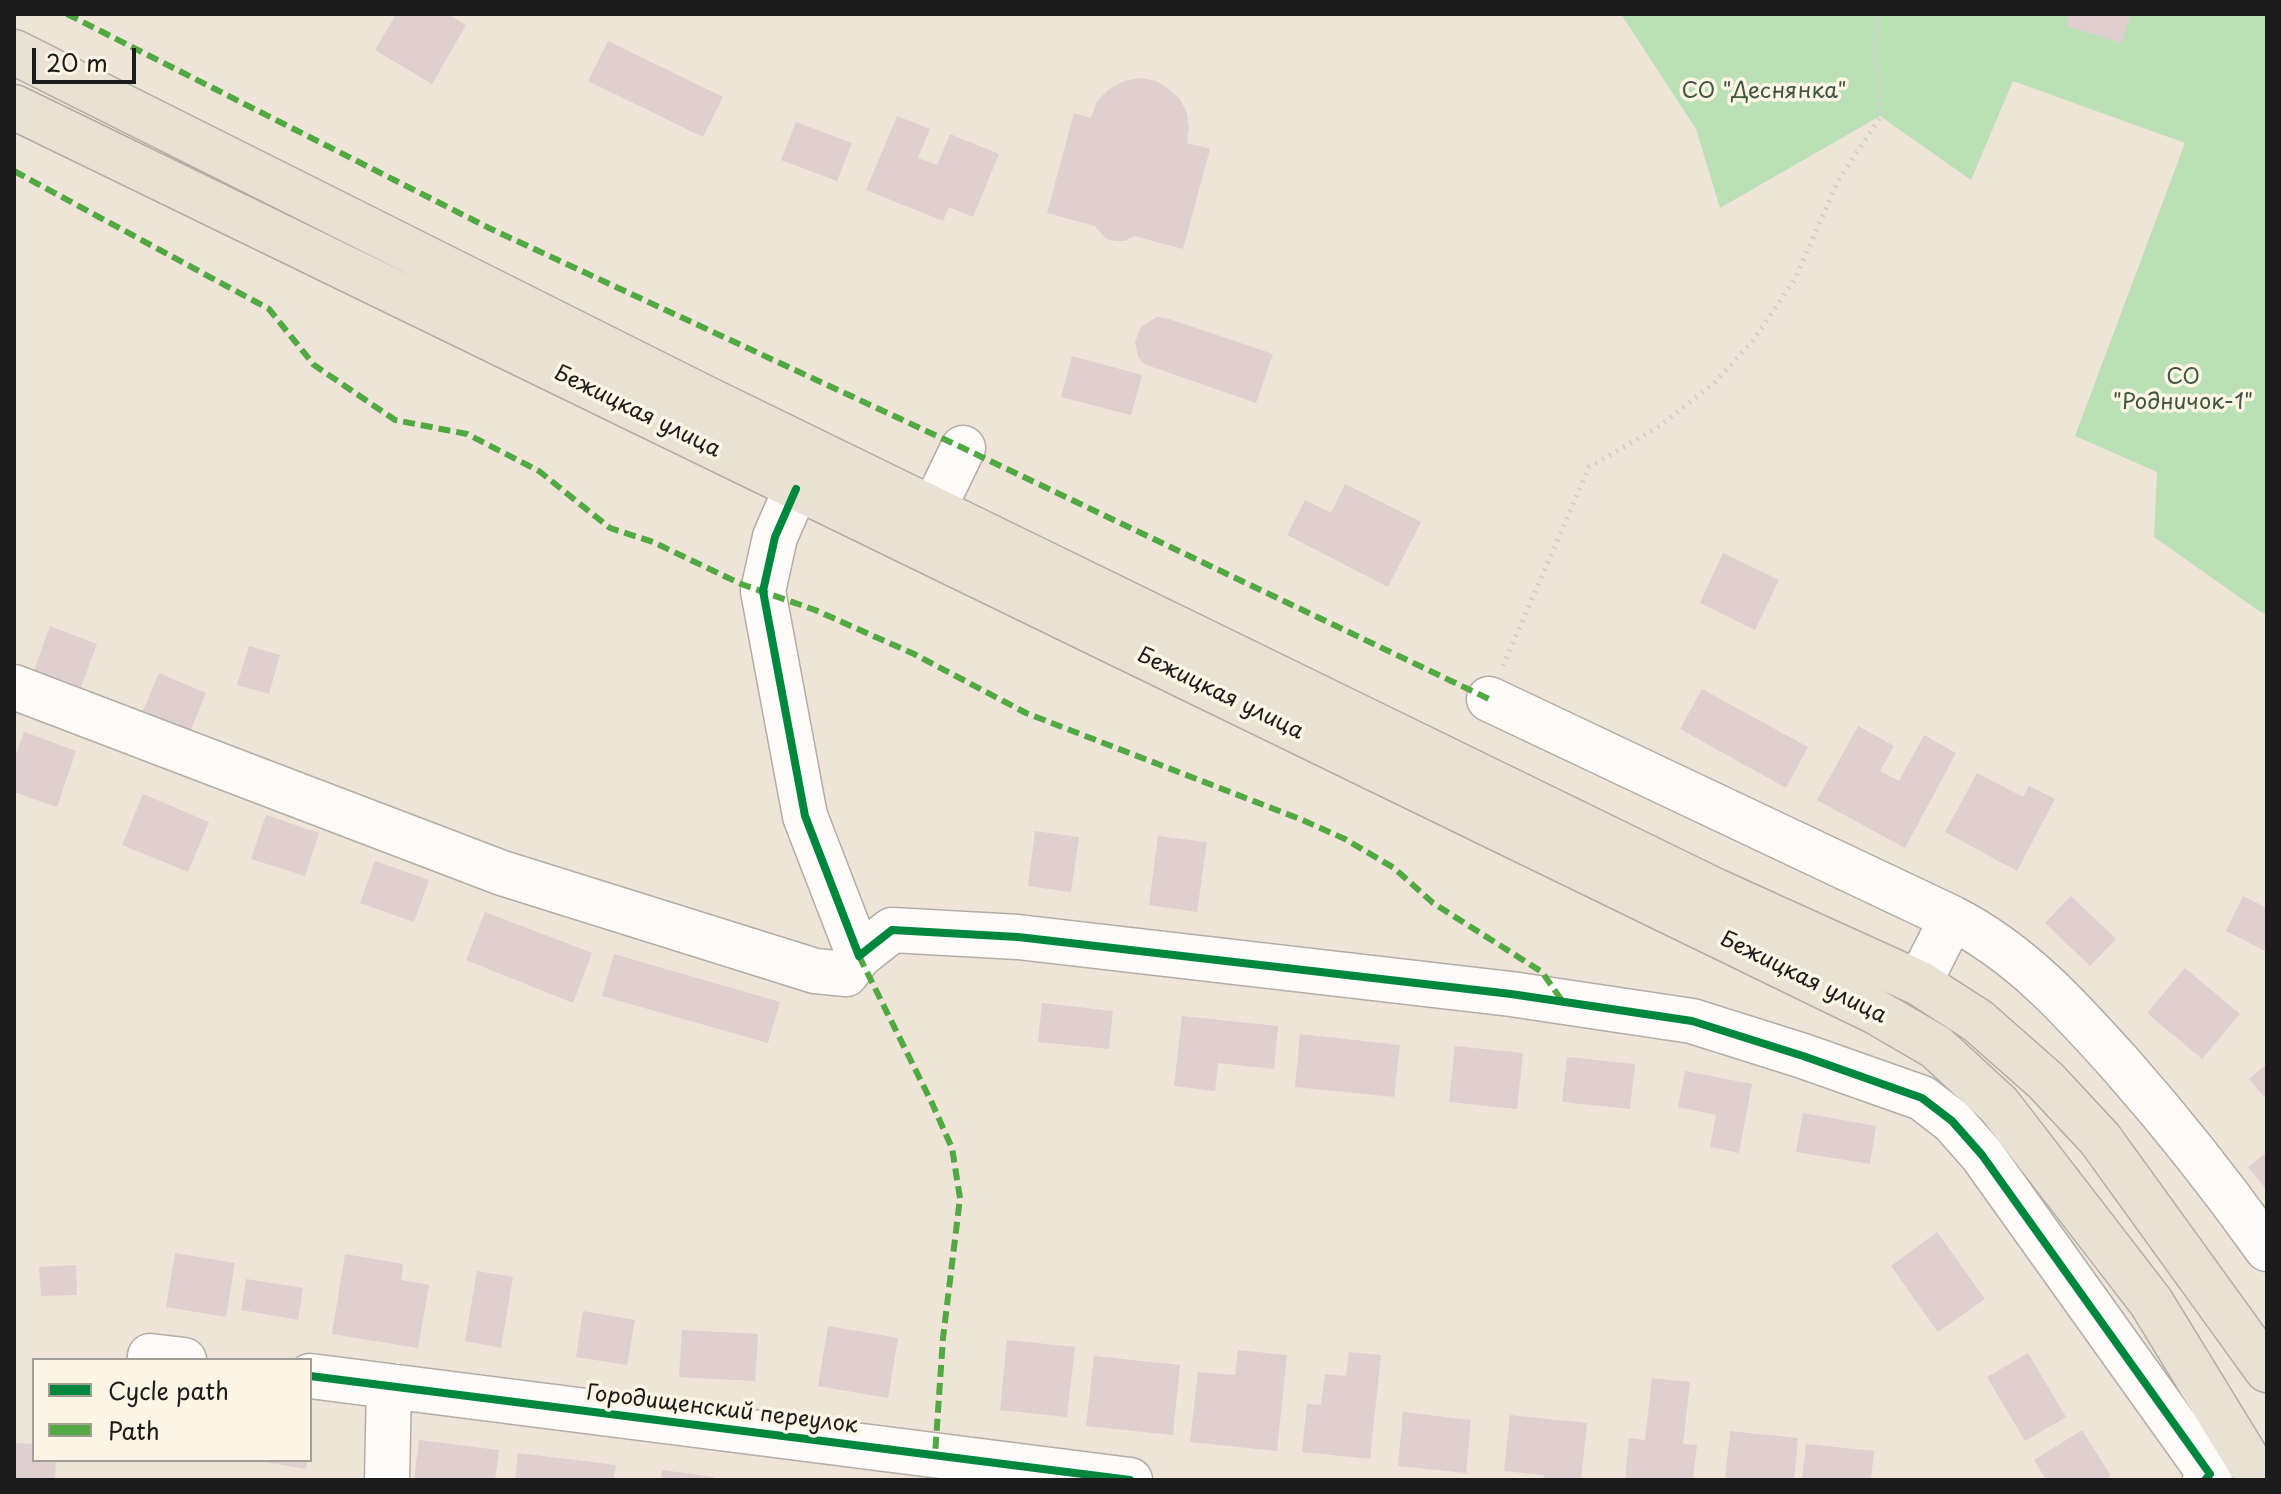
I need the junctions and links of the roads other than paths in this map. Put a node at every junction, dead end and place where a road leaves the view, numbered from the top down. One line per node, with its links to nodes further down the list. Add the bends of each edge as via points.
1 (14, 52): 5 (main road, Бежицкая улица)
2 (14, 107): 4 (main road, Бежицкая улица)
3 (963, 448): 5 (street)
4 (796, 489): 9 (street, via 775,537 763,591 805,816); 19 (main road, Бежицкая улица, via 1876,1012 1936,1047 1999,1105 2151,1302)
5 (934, 508): 10 (main road, Бежицкая улица, via 1716,891)
6 (14, 687): 9 (street, via 502,873 815,971 846,974)
7 (1489, 699): 8 (street)
8 (1952, 918): 10 (street); 11 (street, via 2003,948 2066,1003 2165,1115)
9 (859, 956): 16 (street, via 892,930 1018,937 1511,994 1692,1021 1922,1098 1982,1155)
10 (1919, 983): 12 (main road, Бежицкая улица, via 1978,1021 2046,1081 2100,1139)
11 (2267, 1249)
12 (2267, 1370)
13 (312, 1376): 14 (street, Городищенский переулок)
14 (389, 1386): 15 (street, Городищенский переулок); 17 (street)
15 (934, 1468): 18 (street, Городищенский переулок)
16 (2207, 1477)
17 (387, 1480)
18 (1130, 1480)
19 (2260, 1480)

